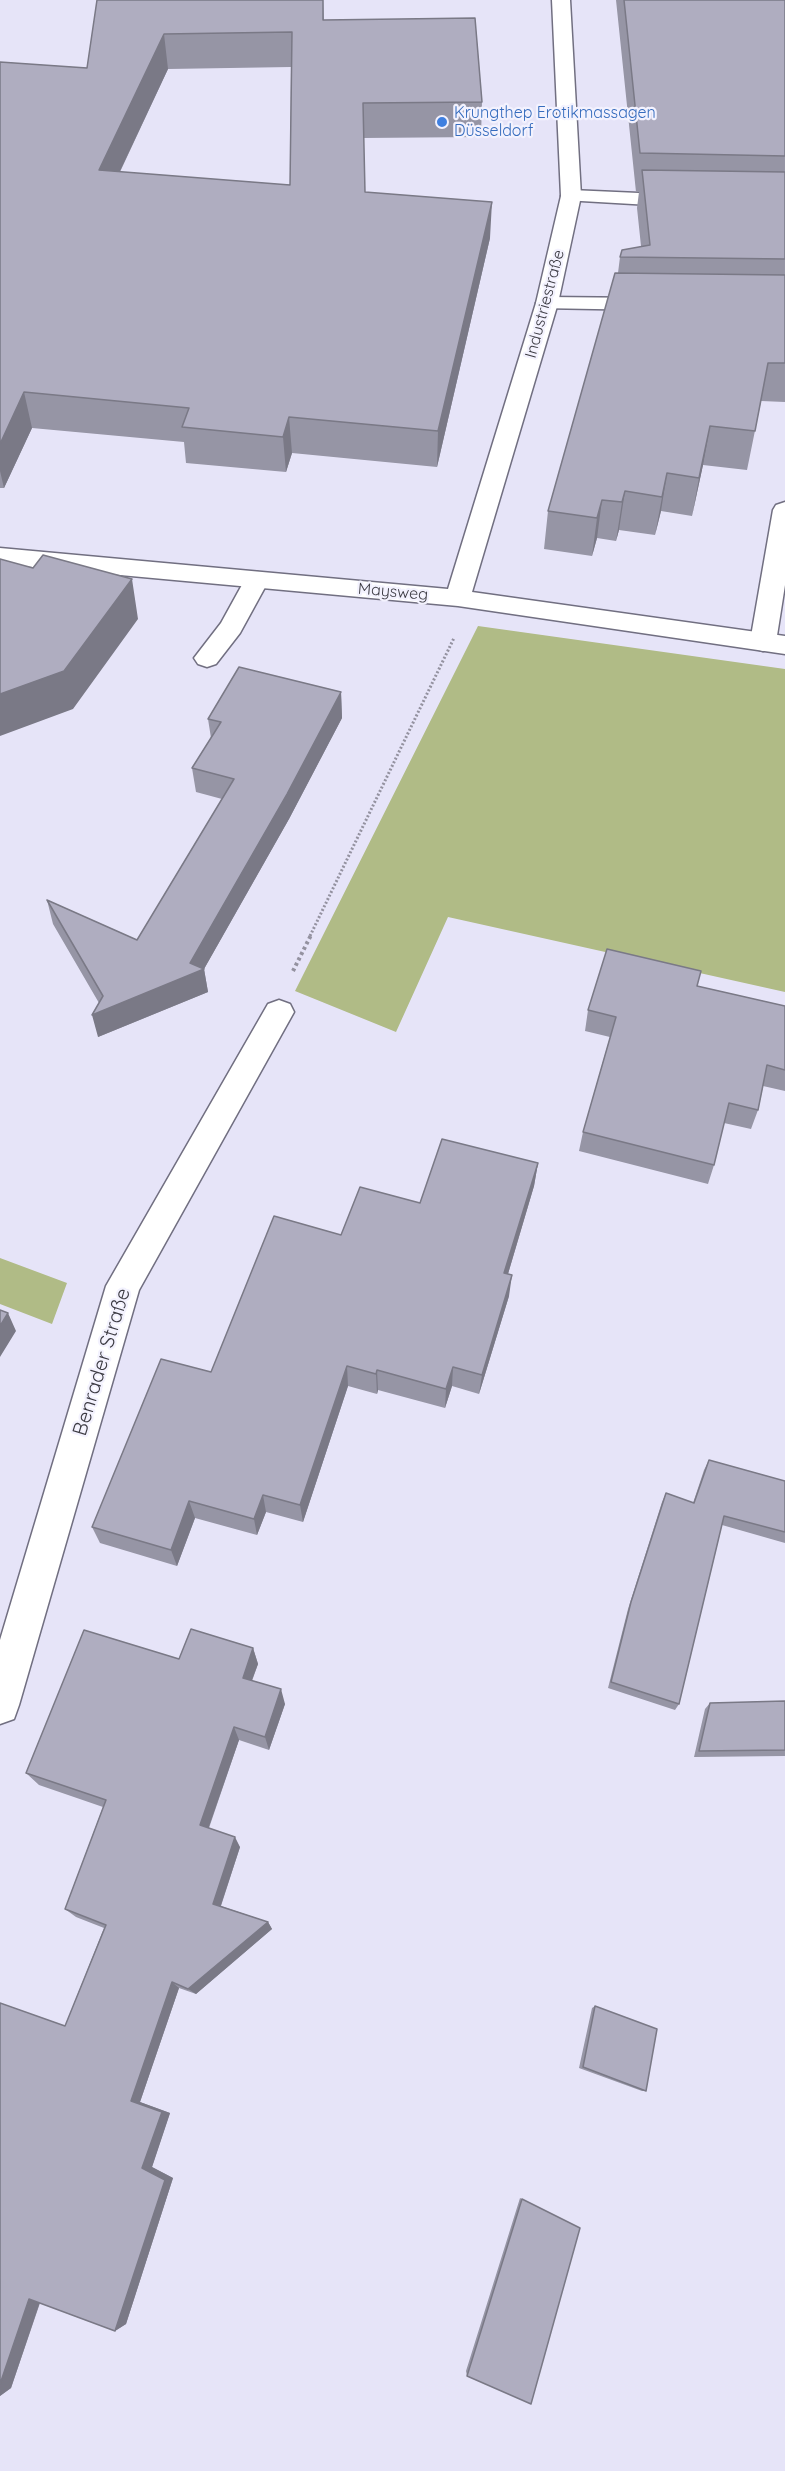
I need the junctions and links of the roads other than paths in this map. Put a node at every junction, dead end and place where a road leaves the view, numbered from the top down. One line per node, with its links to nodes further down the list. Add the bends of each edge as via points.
1 (561, 0): 2 (street, Industriestraße)
2 (572, 196): 3 (street); 4 (street, Industriestraße)
3 (704, 201)
4 (547, 303): 5 (street); 9 (street, Industriestraße)
5 (666, 304)
6 (785, 510): 10 (street)
7 (0, 556): 8 (street, Maysweg)
8 (257, 580): 9 (street, Maysweg); 11 (street, via 231,627)
9 (458, 598): 10 (street, Maysweg)
10 (774, 643)
11 (207, 658)
12 (279, 1012): 13 (street, Benrader Straße, via 123,1286)
13 (0, 1705)

